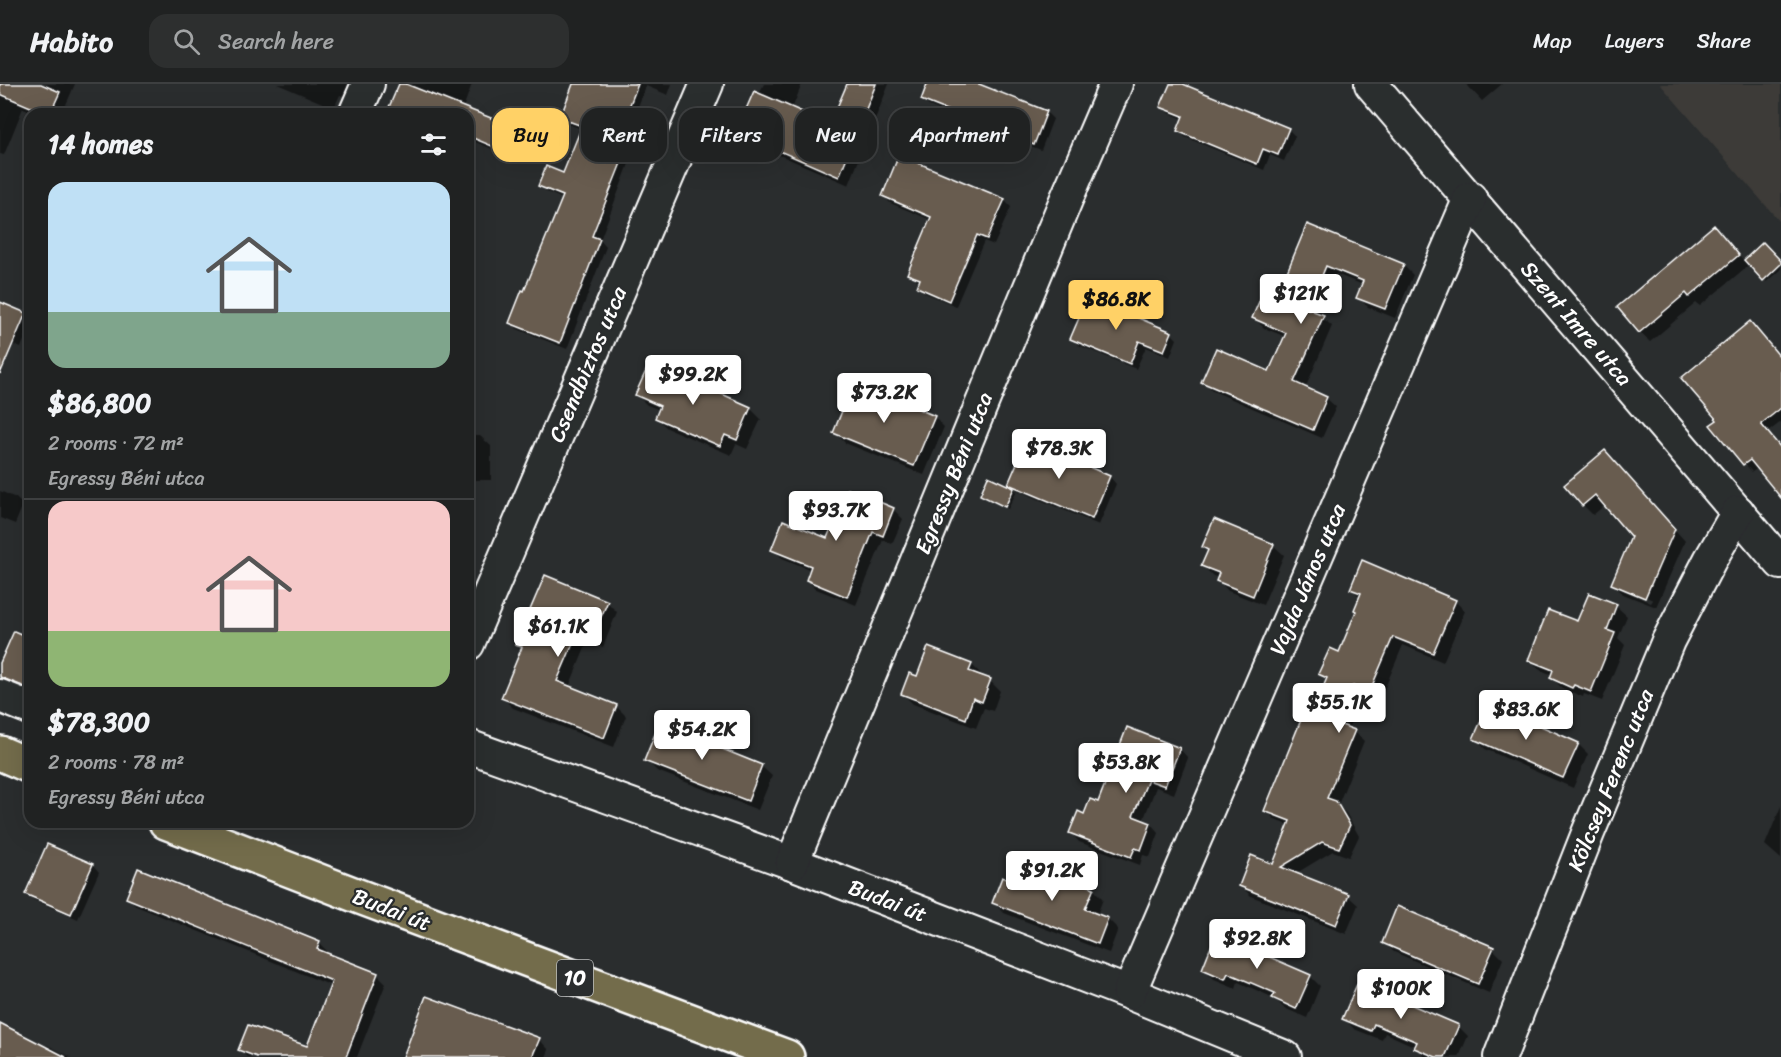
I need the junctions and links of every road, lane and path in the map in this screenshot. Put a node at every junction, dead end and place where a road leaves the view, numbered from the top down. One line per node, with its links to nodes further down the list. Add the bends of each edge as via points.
1 (368, 84): 5 (street)
2 (706, 84): 9 (street, Csendbiztos utca)
3 (1116, 84): 16 (street, Egressy Béni utca)
4 (1371, 84): 6 (street, Szent Imre utca)
5 (358, 108)
6 (1470, 198): 7 (street, Szent Imre utca); 17 (street, Vajda János utca)
7 (1738, 512): 8 (street, Szent Imre utca); 20 (street, Kölcsey Ferenc utca, via 1668,641)
8 (1781, 563)
9 (474, 630)
10 (0, 696): 11 (street)
11 (24, 706)
12 (477, 749): 16 (street, Budai út)
13 (0, 753): 14 (main road)
14 (24, 763)
15 (182, 828): 18 (main road, Budai út / 10)
16 (792, 863): 17 (street, Budai út)
17 (1129, 993): 19 (street, Budai út)
18 (787, 1057)
19 (1285, 1057)
20 (1500, 1057)

